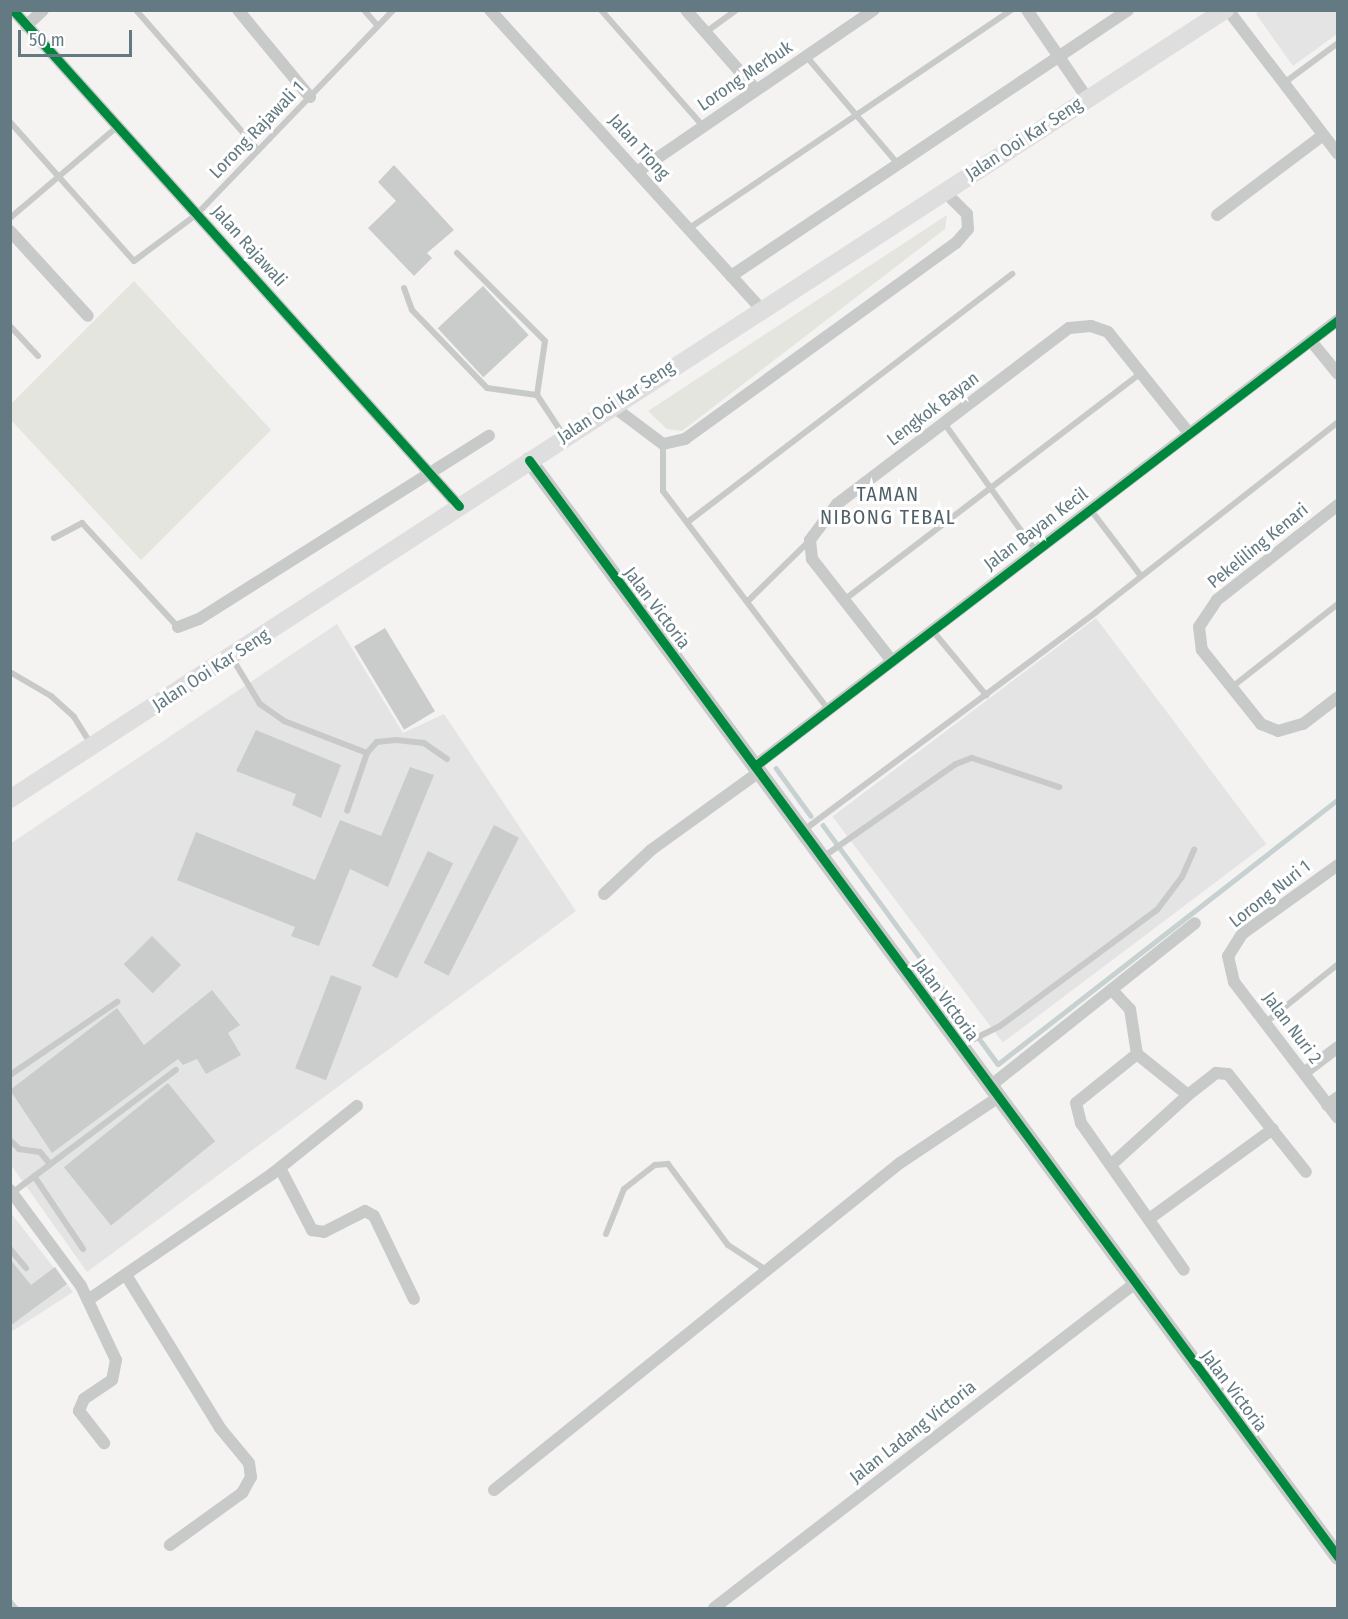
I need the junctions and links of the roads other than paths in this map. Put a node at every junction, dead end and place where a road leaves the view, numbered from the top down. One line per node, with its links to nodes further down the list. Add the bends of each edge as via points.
1 (43, 10): 16 (street)
2 (136, 10): 31 (lane)
3 (238, 10): 24 (street)
4 (364, 10): 17 (lane)
5 (393, 10): 17 (lane, Lorong Rajawali 1)
6 (490, 10): 34 (street, Jalan Tiong)
7 (601, 10): 29 (lane)
8 (686, 10): 18 (street)
9 (736, 10): 18 (lane)
10 (874, 10): 20 (street, Lorong Merbuk)
11 (1011, 10): 26 (lane)
12 (1027, 10): 21 (street)
13 (1128, 10): 21 (street)
14 (1226, 10): 22 (street); 25 (main road, Jalan Ooi Kar Seng)
15 (12, 11): 16 (street, Jalan Rajawali)
16 (26, 26): 28 (street, Jalan Rajawali)
17 (378, 26): 24 (lane, Lorong Rajawali 1)
18 (705, 32): 23 (street)
19 (1338, 43): 22 (lane)
20 (806, 56): 23 (street, Lorong Merbuk); 26 (lane)
21 (1059, 57): 25 (street); 33 (street)
22 (1284, 84): 30 (street)
23 (756, 90): 29 (street, Lorong Merbuk)
24 (310, 97): 31 (lane, Lorong Rajawali 1)
25 (1087, 98): 36 (main road, Jalan Ooi Kar Seng)
26 (857, 116): 33 (lane); 40 (lane)
27 (10, 122): 35 (lane)
28 (118, 126): 35 (lane); 37 (street, Jalan Rajawali)
29 (703, 126): 34 (street, Lorong Merbuk)
30 (1323, 135): 32 (street); 38 (street)
31 (258, 150): 37 (lane, Lorong Rajawali 1)
32 (1338, 154)
33 (898, 164): 44 (street)
34 (637, 172): 40 (street, Jalan Tiong)
35 (58, 175): 37 (lane, Lorong Rajawali 1, via 134,261); 39 (lane)
36 (944, 191): 46 (main road, Jalan Ooi Kar Seng); 61 (street, via 967,214 968,229 956,243 685,439)
37 (197, 214): 63 (street, Jalan Rajawali)
38 (1217, 215)
39 (10, 218)
40 (688, 229): 44 (street, Jalan Tiong)
41 (10, 231): 47 (street)
42 (457, 253): 54 (lane, via 545,341)
43 (1012, 274): 68 (lane)
44 (731, 276): 46 (street, Jalan Tiong)
45 (404, 288): 54 (lane, via 412,310 487,388)
46 (760, 308): 55 (main road, Jalan Ooi Kar Seng)
47 (88, 316)
48 (1338, 320): 50 (street, Jalan Bayan Kecil)
49 (10, 326): 51 (lane)
50 (1311, 340): 53 (street); 58 (street, Jalan Bayan Kecil)
51 (38, 356)
52 (1141, 373): 57 (street, Lengkok Bayan, via 1108,332 1091,326 1069,328); 58 (street, Lengkok Bayan); 64 (lane)
53 (1338, 374)
54 (537, 395): 60 (lane)
55 (611, 405): 60 (main road, Jalan Ooi Kar Seng); 61 (street)
56 (1338, 422): 72 (lane)
57 (944, 423): 64 (lane); 70 (street, Lengkok Bayan, via 837,504)
58 (1190, 434): 67 (street, Jalan Bayan Kecil)
59 (489, 436): 63 (street)
60 (564, 437): 62 (main road, Jalan Ooi Kar Seng)
61 (663, 444): 68 (lane, via 663,491)
62 (530, 460): 66 (main road, Jalan Ooi Kar Seng); 88 (street, Jalan Victoria)
63 (433, 474): 66 (street, Jalan Rajawali); 76 (street, via 199,619)
64 (989, 486): 71 (lane); 73 (lane)
65 (1338, 505): 81 (street, Pekeliling Kenari, via 1216,600 1199,627 1203,650)
66 (459, 506): 78 (main road, Jalan Ooi Kar Seng)
67 (1089, 509): 71 (street, Jalan Bayan Kecil); 72 (lane)
68 (689, 521): 74 (lane)
69 (54, 538): 76 (lane, via 82,523)
70 (810, 540): 73 (street, via 812,558); 74 (lane)
71 (1035, 550): 77 (street, Jalan Bayan Kecil)
72 (1141, 576): 82 (lane)
73 (844, 600): 79 (street)
74 (748, 601): 84 (lane)
75 (1338, 604): 81 (lane)
76 (178, 627)
77 (932, 630): 79 (street, Jalan Bayan Kecil); 82 (lane)
78 (231, 657): 85 (main road, Jalan Ooi Kar Seng); 86 (lane, via 260,704 284,721)
79 (892, 661): 84 (street, Jalan Bayan Kecil)
80 (10, 672): 85 (lane, via 51,696 74,717)
81 (1232, 687): 83 (street, Pekeliling Kenari, via 1261,724 1278,731 1303,724)
82 (986, 695): 92 (lane)
83 (1338, 697)
84 (828, 709): 88 (street, Jalan Bayan Kecil)
85 (93, 747): 90 (main road, Jalan Ooi Kar Seng)
86 (367, 753): 87 (lane, via 377,742 396,740 424,743); 91 (lane)
87 (447, 759)
88 (757, 769): 92 (street, Jalan Victoria); 96 (street, Jalan Bayan Kecil, via 651,850)
89 (1059, 787): 94 (lane, via 972,758 956,764)
90 (10, 799)
91 (347, 811)
92 (803, 831): 94 (street, Jalan Victoria)
93 (1194, 850): 103 (lane, via 1182,877 1157,910 985,1033)
94 (828, 854): 103 (street, Jalan Victoria)
95 (1338, 865): 98 (street, Lorong Nuri 1, via 1242,934)
96 (604, 894)
97 (1195, 923): 100 (street)
98 (1228, 956): 102 (street, Jalan Nuri 2, via 1234,982)
99 (1338, 964): 102 (lane)
100 (1112, 990): 105 (street, via 1130,1009); 109 (street)
101 (117, 1002): 108 (lane)
102 (1265, 1023): 107 (street, Jalan Nuri 2)
103 (965, 1043): 109 (street, Jalan Victoria)
104 (1338, 1047): 107 (street)
105 (1137, 1054): 110 (street); 118 (street, via 1076,1103 1081,1123)
106 (176, 1070): 117 (lane)
107 (1304, 1073): 112 (street, Jalan Nuri 2)
108 (10, 1075)
109 (993, 1093): 128 (street); 131 (street, Jalan Victoria)
110 (1188, 1095): 115 (street, via 1216,1073 1228,1074); 118 (street)
111 (1338, 1097): 112 (street)
112 (1327, 1105): 114 (street, Jalan Nuri 2)
113 (357, 1106): 119 (street)
114 (1338, 1118)
115 (1273, 1129): 120 (street); 123 (street)
116 (10, 1140): 117 (lane, via 19,1149 40,1152)
117 (50, 1164): 121 (lane)
118 (1112, 1164): 123 (street)
119 (280, 1168): 130 (street); 132 (street, via 312,1230 324,1232 365,1211 374,1216)
120 (1306, 1172)
121 (34, 1176): 122 (lane); 126 (lane)
122 (11, 1194): 133 (street)
123 (1149, 1219): 129 (street)
124 (606, 1234): 128 (lane, via 624,1189 655,1165 668,1164 728,1245)
125 (10, 1249): 127 (lane)
126 (83, 1249)
127 (26, 1268)
128 (766, 1270): 135 (street)
129 (1184, 1270)
130 (126, 1275): 133 (street); 136 (street, via 220,1428 249,1463 251,1477 242,1493)
131 (1134, 1284): 137 (street, Jalan Victoria); 138 (street, Jalan Ladang Victoria)
132 (414, 1299)
133 (87, 1300): 134 (street, via 116,1360 112,1380 84,1399 80,1411)
134 (104, 1443)
135 (494, 1490)
136 (170, 1545)
137 (1338, 1557)
138 (714, 1608)

